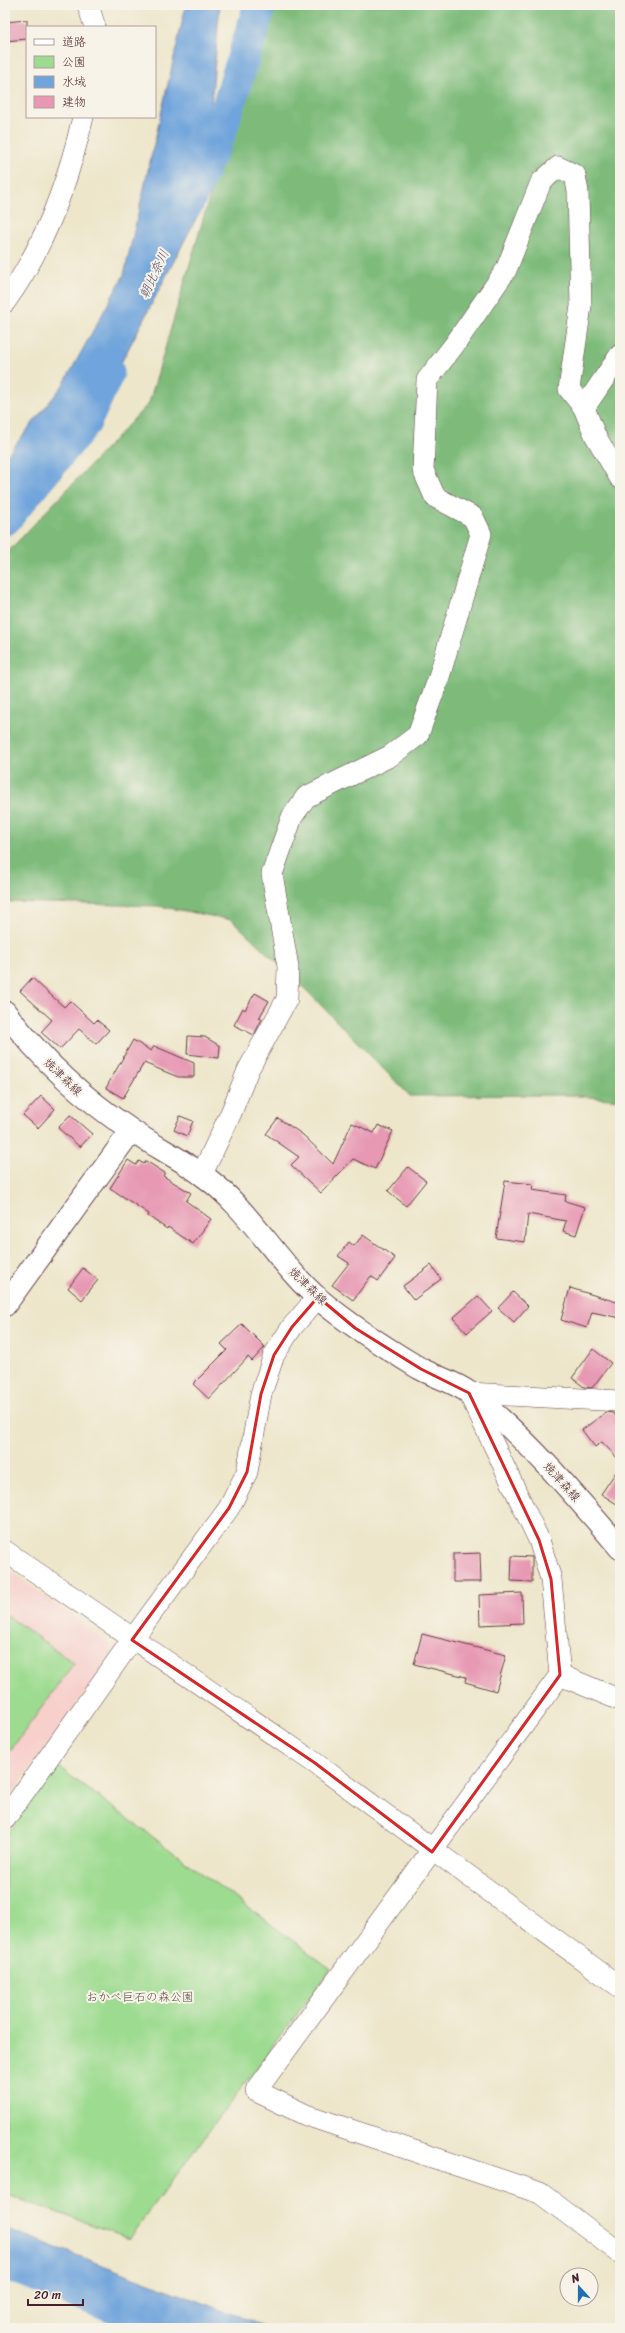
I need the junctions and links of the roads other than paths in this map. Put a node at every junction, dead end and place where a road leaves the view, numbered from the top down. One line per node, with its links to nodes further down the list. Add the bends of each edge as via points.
1 (88, 5): 2 (street)
2 (95, 26)
3 (83, 118): 4 (street, via 74,155 46,234)
4 (5, 302)
5 (620, 356): 6 (street)
6 (584, 408): 7 (street, via 595,435); 10 (street, via 569,389 581,306 578,192 575,175 558,167 541,182 506,270 427,380 423,470 435,497 473,517 481,534 439,677 418,735 390,756 306,797 292,817 272,874 288,967 287,999 248,1070)
7 (620, 478)
8 (5, 1012): 9 (main road, 焼津森線, via 60,1076 87,1100)
9 (131, 1131): 10 (main road, 焼津森線); 12 (main road)
10 (202, 1174): 11 (main road, 焼津森線, via 236,1204 289,1270)
11 (318, 1298): 13 (main road, 焼津森線, via 355,1328 421,1369); 17 (street, via 292,1327 274,1355 261,1394 247,1472 230,1508)
12 (5, 1305)
13 (469, 1393): 14 (street); 15 (main road, 焼津森線, via 539,1456); 18 (street, via 539,1540 551,1579)
14 (620, 1401)
15 (620, 1548)
16 (5, 1550): 17 (street)
17 (132, 1640): 20 (street); 21 (street, via 314,1763)
18 (560, 1675): 19 (street); 21 (street)
19 (620, 1700)
20 (5, 1818)
21 (432, 1852): 22 (street); 23 (street, via 256,2091 306,2115 540,2193)
22 (620, 1987)
23 (620, 2253)

